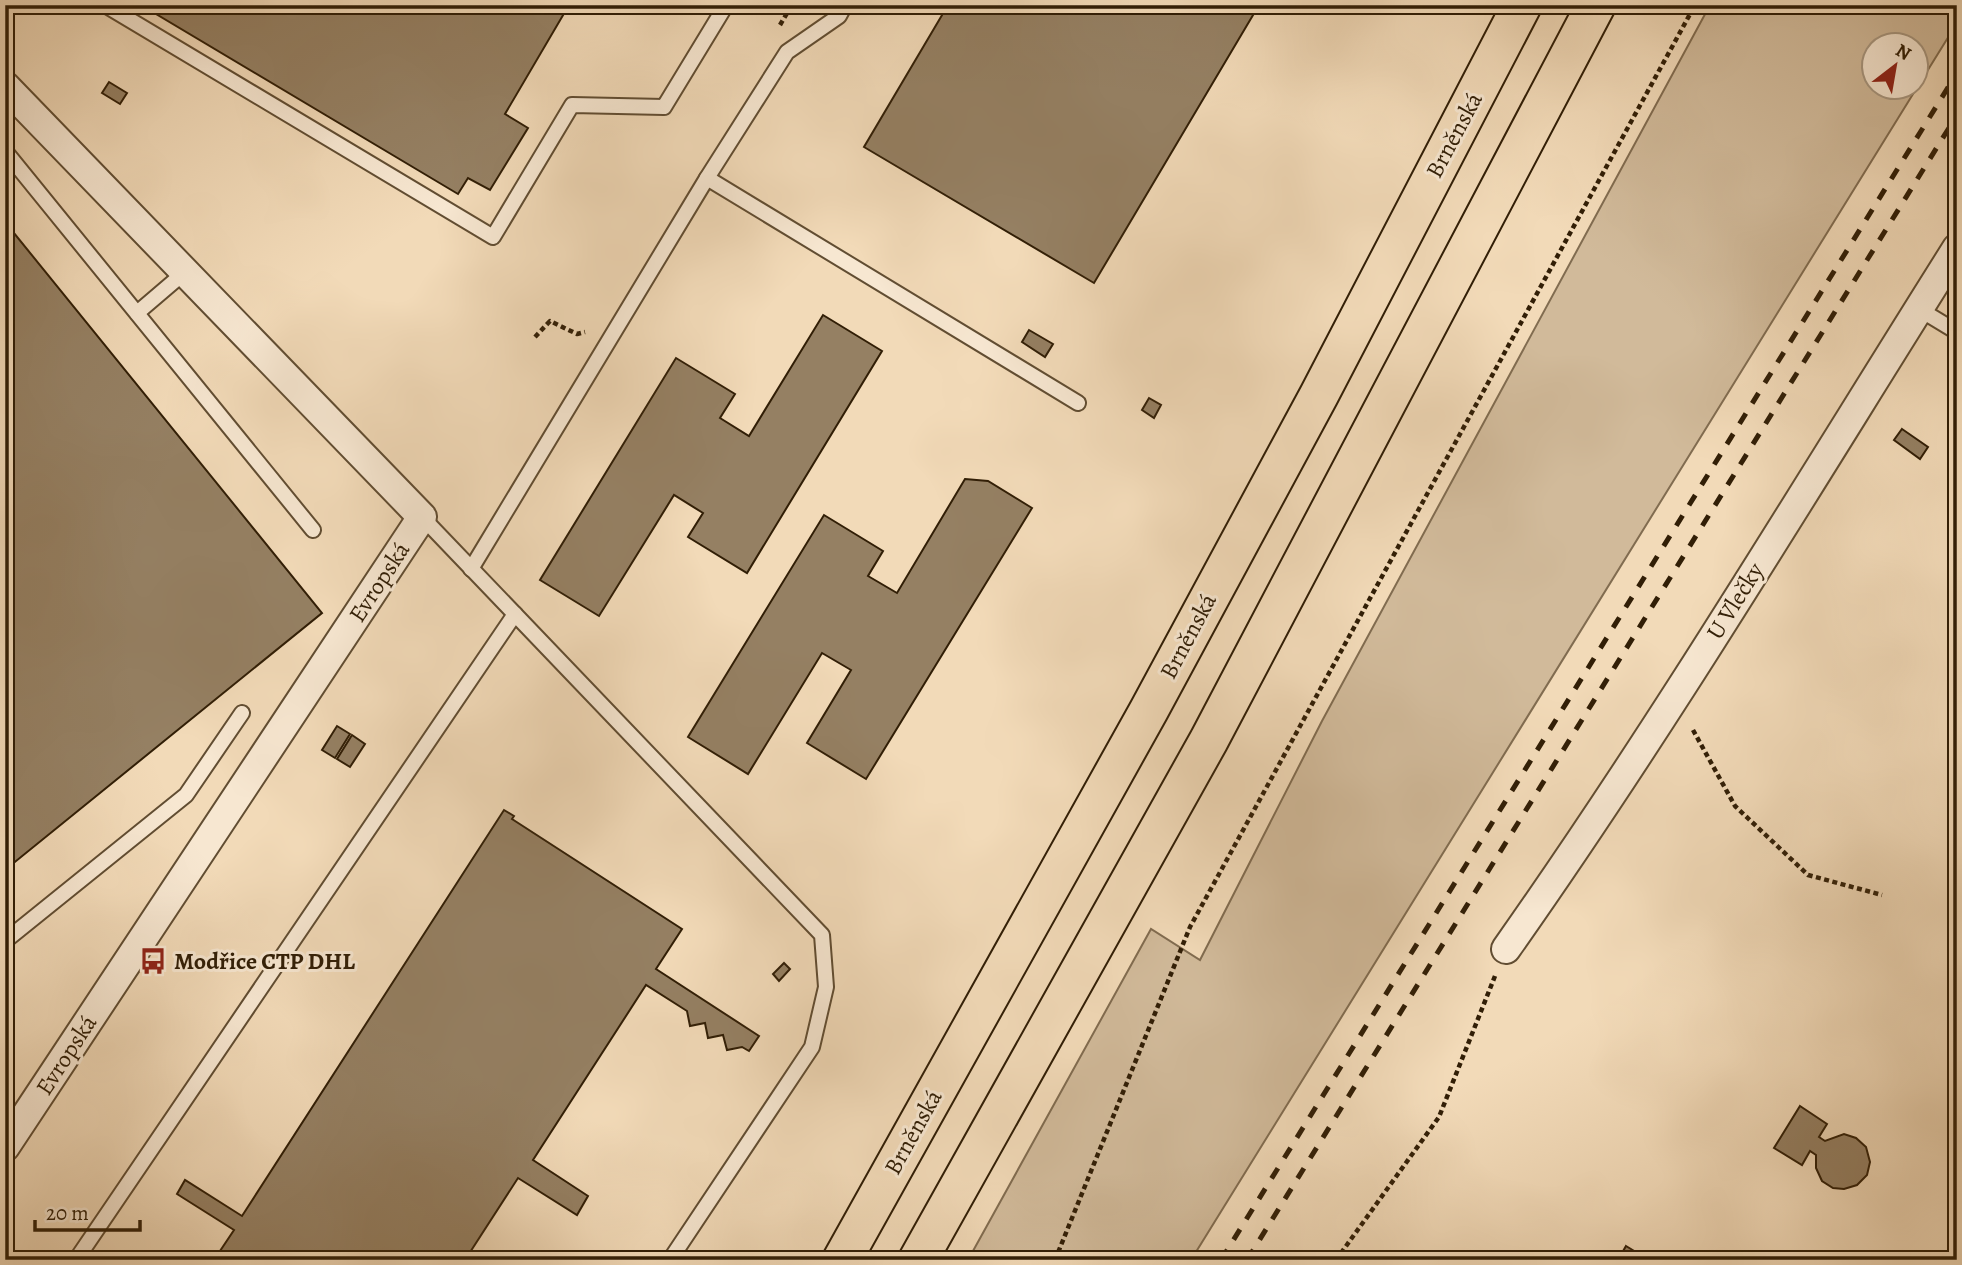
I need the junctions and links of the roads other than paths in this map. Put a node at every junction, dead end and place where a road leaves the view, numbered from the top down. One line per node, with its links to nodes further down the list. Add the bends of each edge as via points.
1 (105, 5): 2 (lane, via 493,237 572,105 664,107)
2 (726, 5)
3 (845, 5): 8 (lane, via 839,16 791,47)
4 (1522, 5): 25 (highway, Brněnská, via 1149,710)
5 (1596, 5): 26 (highway, via 1209,740)
6 (5, 86): 10 (street, Evropská)
7 (5, 150): 12 (lane)
8 (707, 178): 14 (lane); 17 (lane)
9 (1957, 248): 11 (street, U Vlečky)
10 (185, 272): 12 (lane); 15 (street, Evropská)
11 (1919, 309): 13 (lane); 21 (street, U Vlečky, via 1686,681)
12 (137, 313): 16 (lane)
13 (1957, 332)
14 (1078, 403)
15 (422, 517): 17 (lane); 22 (street, Evropská)
16 (313, 530)
17 (471, 569): 18 (lane)
18 (515, 614): 23 (lane); 24 (lane, via 822,935 826,987 812,1047)
19 (242, 713): 20 (lane, via 186,795)
20 (5, 941)
21 (1506, 949)
22 (5, 1147)
23 (76, 1260)
24 (670, 1260)
25 (842, 1260)
26 (918, 1260)

